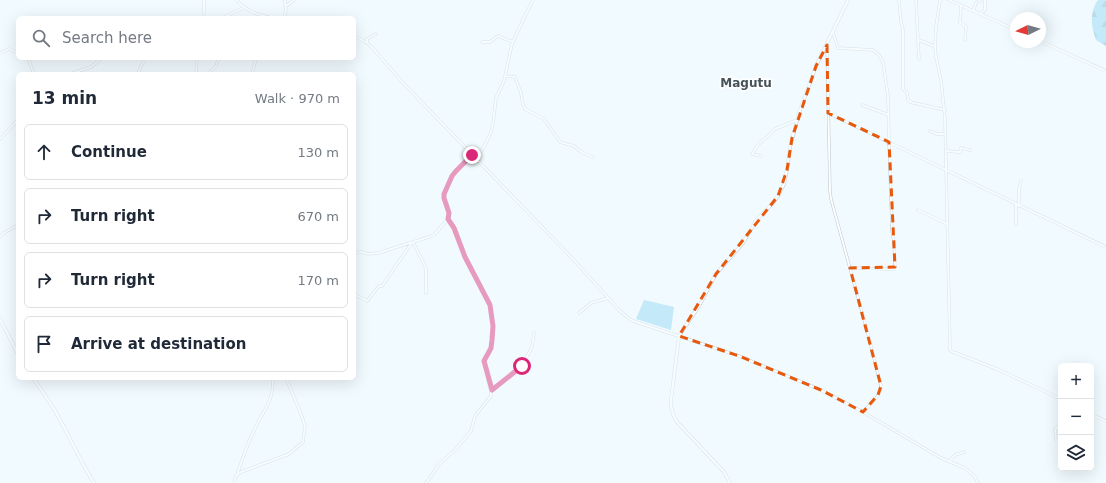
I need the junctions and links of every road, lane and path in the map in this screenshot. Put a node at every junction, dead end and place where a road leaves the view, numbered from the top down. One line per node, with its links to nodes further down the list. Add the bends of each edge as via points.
1 (204, 0): 19 (street)
2 (236, 0): 15 (street)
3 (285, 0): 14 (street)
4 (294, 0): 14 (street)
5 (533, 0): 29 (street)
6 (848, 0): 23 (street)
7 (899, 0): 52 (street, via 904,30 903,89 907,92 910,102)
8 (916, 0): 26 (street)
9 (940, 0): 33 (street)
10 (949, 0): 13 (street)
11 (981, 0): 16 (street)
12 (985, 0): 17 (street, via 985,10)
13 (962, 6): 16 (street); 27 (street, via 960,23 966,26)
14 (285, 7): 21 (street)
15 (243, 8): 18 (street); 20 (street)
16 (972, 11): 17 (street)
17 (980, 14): 22 (street)
18 (230, 15)
19 (203, 16)
20 (264, 16)
21 (284, 16)
22 (1010, 27)
23 (833, 33): 32 (street); 54 (street, via 838,48 873,50 882,58)
24 (376, 34): 30 (street, via 367,39)
25 (356, 37): 30 (street)
26 (919, 40): 33 (street); 36 (street)
27 (965, 40)
28 (482, 42): 29 (street, via 490,42 498,36)
29 (513, 42): 50 (street)
30 (367, 43): 63 (street)
31 (1046, 44): 43 (street)
32 (827, 45): 53 (street); 55 (street, via 816,66)
33 (935, 46): 52 (street, via 942,80)
34 (16, 52): 35 (street, via 9,49)
35 (0, 54)
36 (919, 59)
37 (29, 60): 44 (street)
38 (100, 60): 45 (street, via 91,67)
39 (145, 60): 46 (street)
40 (197, 60): 47 (street)
41 (218, 60): 48 (street)
42 (256, 60): 49 (street)
43 (1106, 71)
44 (33, 72)
45 (76, 72)
46 (139, 72)
47 (196, 72)
48 (209, 72)
49 (252, 72)
50 (505, 76): 65 (street, via 496,98 491,132); 66 (street, via 515,77 525,109 544,119 560,142 574,146)
51 (862, 105): 54 (street)
52 (944, 110): 58 (street)
53 (828, 113): 60 (street); 80 (street, via 831,199)
54 (889, 115): 60 (street)
55 (797, 120): 64 (street, via 775,129 757,146 752,154); 87 (street, via 784,184 778,196 757,219 743,243 716,274)
56 (16, 122): 59 (street)
57 (930, 131): 58 (street)
58 (945, 134): 62 (street)
59 (0, 139)
60 (889, 142): 67 (street); 80 (street, via 895,267)
61 (970, 150): 62 (street, via 961,148 960,152)
62 (946, 151): 67 (street)
63 (472, 155): 65 (street); 72 (street, via 452,176 444,194)
64 (760, 156)
65 (475, 158): 83 (street)
66 (592, 158)
67 (947, 170): 69 (street); 73 (street)
68 (1021, 181): 70 (street)
69 (1016, 204): 70 (street); 74 (street)
70 (1019, 206): 78 (street)
71 (918, 210): 73 (street)
72 (448, 219): 77 (street, via 434,235); 92 (street, via 490,305 492,340 484,361)
73 (947, 224): 93 (street, via 950,350)
74 (1016, 224)
75 (16, 226): 76 (street)
76 (0, 237)
77 (412, 242): 79 (street, via 373,254); 81 (street, via 426,268); 82 (street, via 382,286 379,286 367,301)
78 (1106, 247)
79 (356, 253)
80 (850, 268): 94 (street, via 881,386 878,395)
81 (426, 293)
82 (356, 295)
83 (608, 298): 84 (street, via 591,303); 87 (street, via 631,320)
84 (579, 313)
85 (0, 319): 88 (street)
86 (534, 333): 92 (street, via 532,347 522,366)
87 (679, 336): 94 (street, via 746,359 821,390); 105 (street, via 671,400 672,415 724,472)
88 (16, 350)
89 (34, 380): 102 (street, via 54,409)
90 (273, 380): 101 (street, via 270,402 253,433)
91 (287, 380): 101 (street, via 305,426 303,442 289,454)
92 (492, 390): 104 (street, via 491,396 475,416 471,431 439,464)
93 (1058, 398)
94 (863, 412): 100 (street)
95 (1094, 415): 96 (street)
96 (1106, 421)
97 (1058, 427): 98 (street, via 1055,430)
98 (1056, 439)
99 (964, 452): 100 (street, via 955,455)
100 (949, 461): 106 (street, via 965,468)
101 (236, 476): 103 (street)
102 (94, 483)
103 (234, 483)
104 (426, 483)
105 (730, 483)
106 (978, 483)

